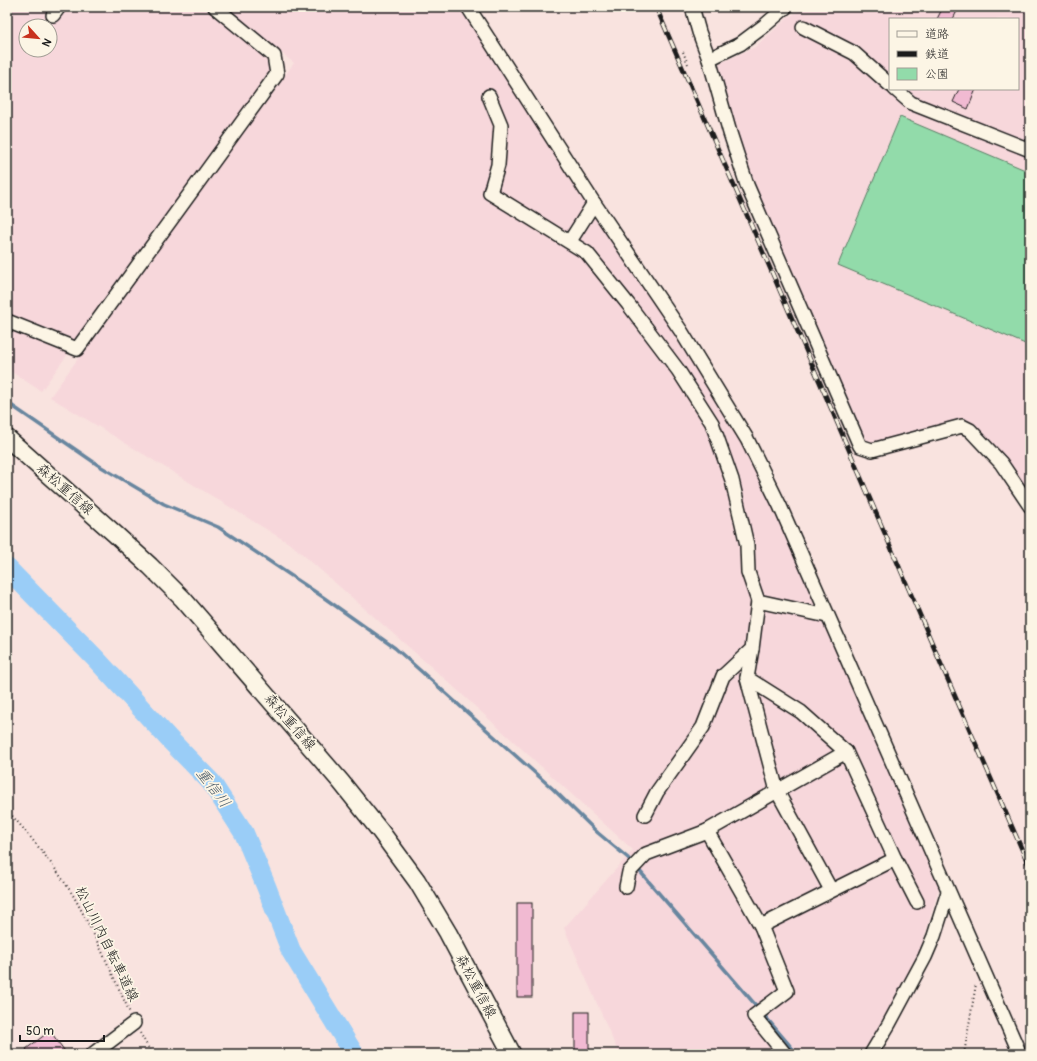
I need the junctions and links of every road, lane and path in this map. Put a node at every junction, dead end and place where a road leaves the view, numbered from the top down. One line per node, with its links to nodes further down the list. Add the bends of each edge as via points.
1 (215, 7): 15 (street, via 274,56 277,74 77,350)
2 (468, 7): 13 (street)
3 (692, 7): 7 (street)
4 (786, 7): 7 (street, via 740,44)
5 (803, 26): 9 (street, via 854,53)
6 (683, 52): 8 (path)
7 (709, 59): 17 (street, via 747,185 860,446 872,450 962,426 970,430 1001,463)
8 (688, 64)
9 (889, 84)
10 (896, 90): 12 (street, via 911,103)
11 (489, 96): 14 (street, via 501,125 498,165 490,193)
12 (1030, 150)
13 (594, 203): 14 (street); 19 (street, via 681,331 747,439 780,506)
14 (570, 241): 18 (street, via 587,253 628,304 678,370 712,424 732,480 748,545 748,572)
15 (7, 321)
16 (7, 438): 37 (main road, 森松重信線, via 150,566 183,599 341,782 417,881 448,933)
17 (1030, 506)
18 (758, 601): 19 (street); 20 (street)
19 (827, 616): 30 (street)
20 (752, 649): 21 (street); 25 (street, via 723,676 703,727 657,792)
21 (747, 678): 22 (street, via 801,712); 23 (street)
22 (846, 752): 23 (street); 27 (street)
23 (777, 791): 26 (street); 29 (street)
24 (7, 810): 34 (path, 松山川内自転車道線, via 29,834 73,896)
25 (645, 815)
26 (707, 831): 28 (street, via 646,854 629,872); 32 (street)
27 (895, 859): 29 (street); 31 (street)
28 (626, 887)
29 (832, 890): 32 (street)
30 (948, 892): 33 (street); 39 (street, via 925,957)
31 (917, 902)
32 (761, 926): 38 (street, via 787,991 754,1016)
33 (986, 976): 40 (path, via 978,978); 41 (street)
34 (134, 1022): 35 (street); 36 (path, 松山川内自転車道線)
35 (93, 1054)
36 (152, 1054)
37 (512, 1054)
38 (785, 1054)
39 (871, 1054)
40 (964, 1054)
41 (1020, 1054)

